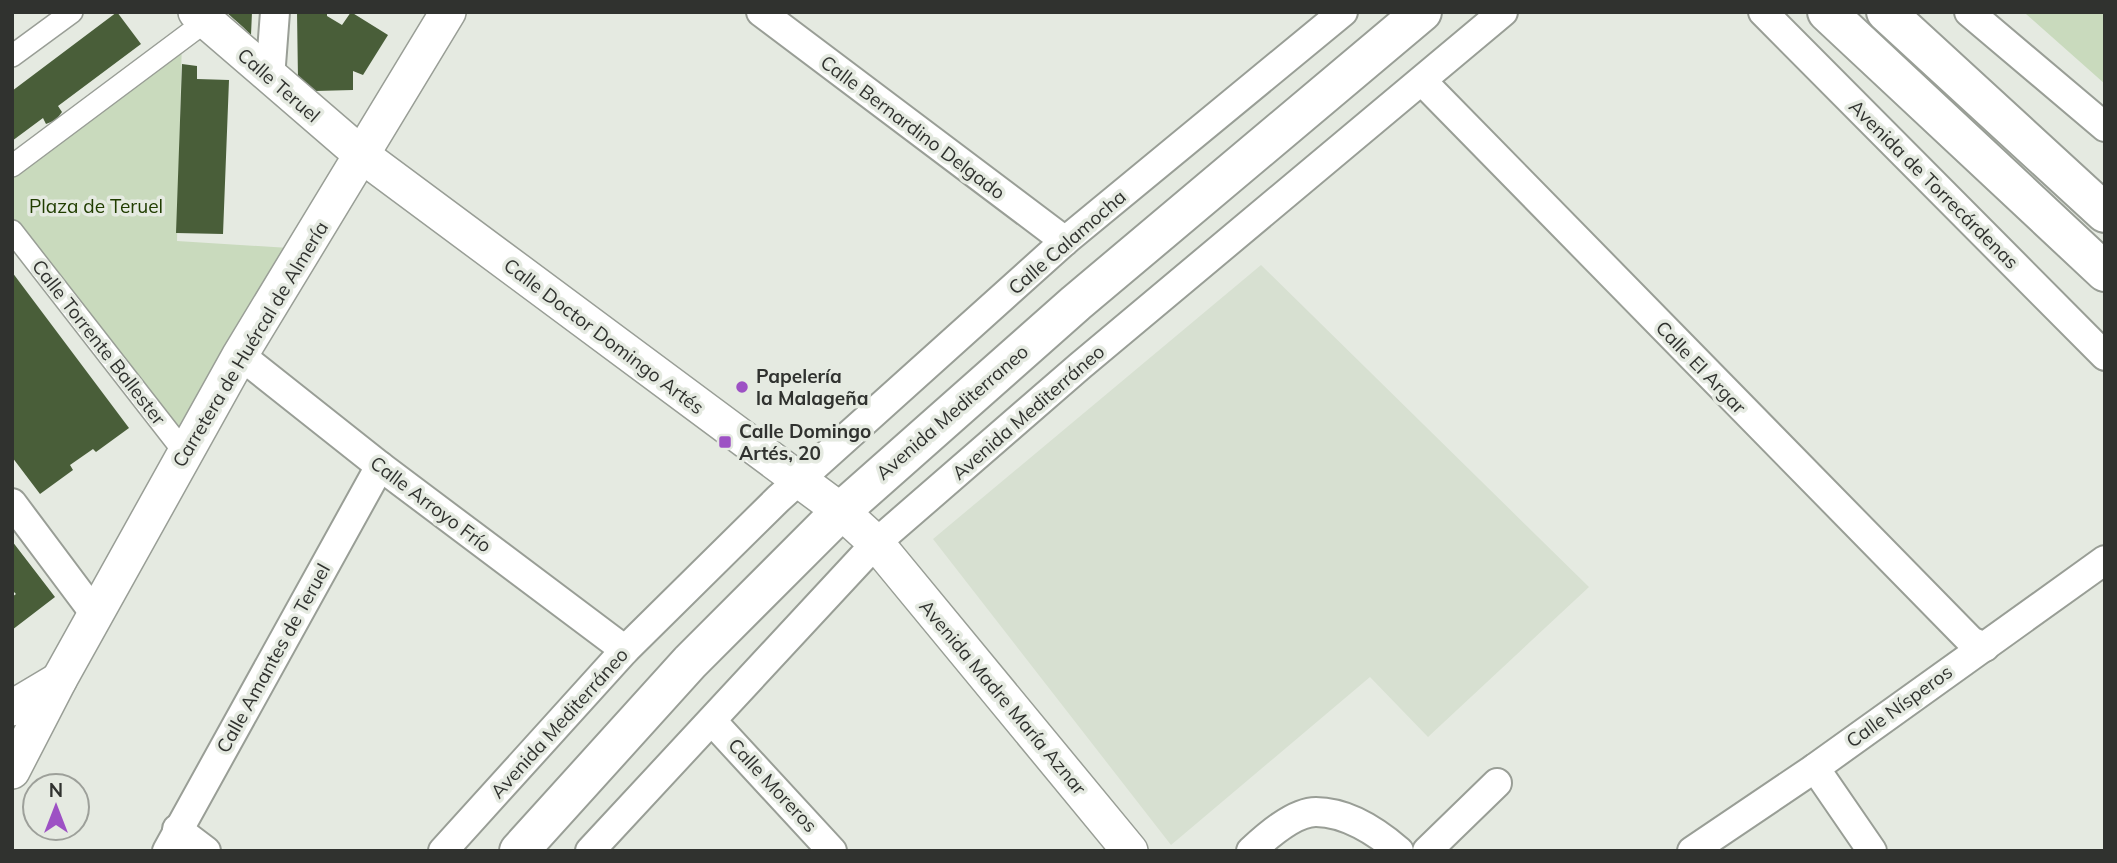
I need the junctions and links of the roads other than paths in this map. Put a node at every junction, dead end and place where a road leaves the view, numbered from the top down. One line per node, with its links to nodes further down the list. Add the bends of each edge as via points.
1 (72, 12): 13 (street)
2 (275, 12): 14 (street)
3 (448, 12): 17 (street, Carretera de Huércal de Almería)
4 (761, 12): 21 (street, Calle Bernardino Delgado)
5 (1422, 12): 29 (main road, Avenida Mediterraneo, via 1076,303)
6 (1503, 12): 15 (street, Avenida Mediterráneo)
7 (1763, 12): 24 (street, Avenida de Torrecárdenas)
8 (1827, 12): 22 (main road)
9 (1886, 12): 19 (main road)
10 (1969, 12): 16 (street)
11 (201, 16): 14 (street, Calle Teruel); 18 (street)
12 (1330, 16): 21 (street, Calle Calamocha)
13 (12, 56)
14 (270, 78): 17 (street, Calle Teruel)
15 (1422, 81): 30 (street, Avenida Mediterráneo, via 1080,366); 33 (street, Calle El Argar, via 1971,641)
16 (2105, 127)
17 (363, 156): 23 (street, Carretera de Huércal de Almería); 27 (street, Calle Doctor Domingo Artés)
18 (12, 166)
19 (2105, 213)
20 (12, 231): 25 (street, Calle Torrente Ballester)
21 (1065, 241): 27 (street, Calle Calamocha)
22 (2105, 272)
23 (240, 355): 25 (street, Carretera de Huércal de Almería); 26 (street, Calle Arroyo Frío)
24 (2105, 356)
25 (185, 453): 32 (street, Carretera de Huércal de Almería)
26 (380, 466): 34 (street, Calle Arroyo Frío); 41 (street, Calle Amantes de Teruel)
27 (799, 480): 29 (street, Calle Doctor Domingo Artés); 34 (street, Avenida Mediterráneo)
28 (12, 503): 32 (street)
29 (841, 511): 30 (street, Calle Doctor Domingo Artés); 44 (main road, Avenida Mediterraneo, via 690,662)
30 (876, 544): 37 (street, Avenida Mediterráneo); 47 (street, Avenida Madre María Aznar)
31 (2105, 560): 33 (street, Calle Nísperos)
32 (95, 614): 35 (street, Carretera de Huércal de Almería)
33 (1985, 646): 38 (street, Calle Nísperos)
34 (625, 650): 43 (street, Avenida Mediterráneo)
35 (59, 680): 36 (street); 39 (street, Carretera de Huércal de Almería)
36 (12, 708)
37 (712, 720): 45 (street, Avenida Mediterráneo); 46 (street, Calle Moreros)
38 (1815, 768): 51 (street, Calle Nísperos); 52 (street)
39 (12, 771)
40 (1497, 783): 50 (street)
41 (172, 840): 42 (street)
42 (205, 851)
43 (443, 851)
44 (519, 851)
45 (590, 851)
46 (832, 851)
47 (1130, 851)
48 (1251, 851): 49 (street, via 1276,828 1314,812 1355,821)
49 (1399, 851)
50 (1427, 851)
51 (1692, 851)
52 (1872, 851)

